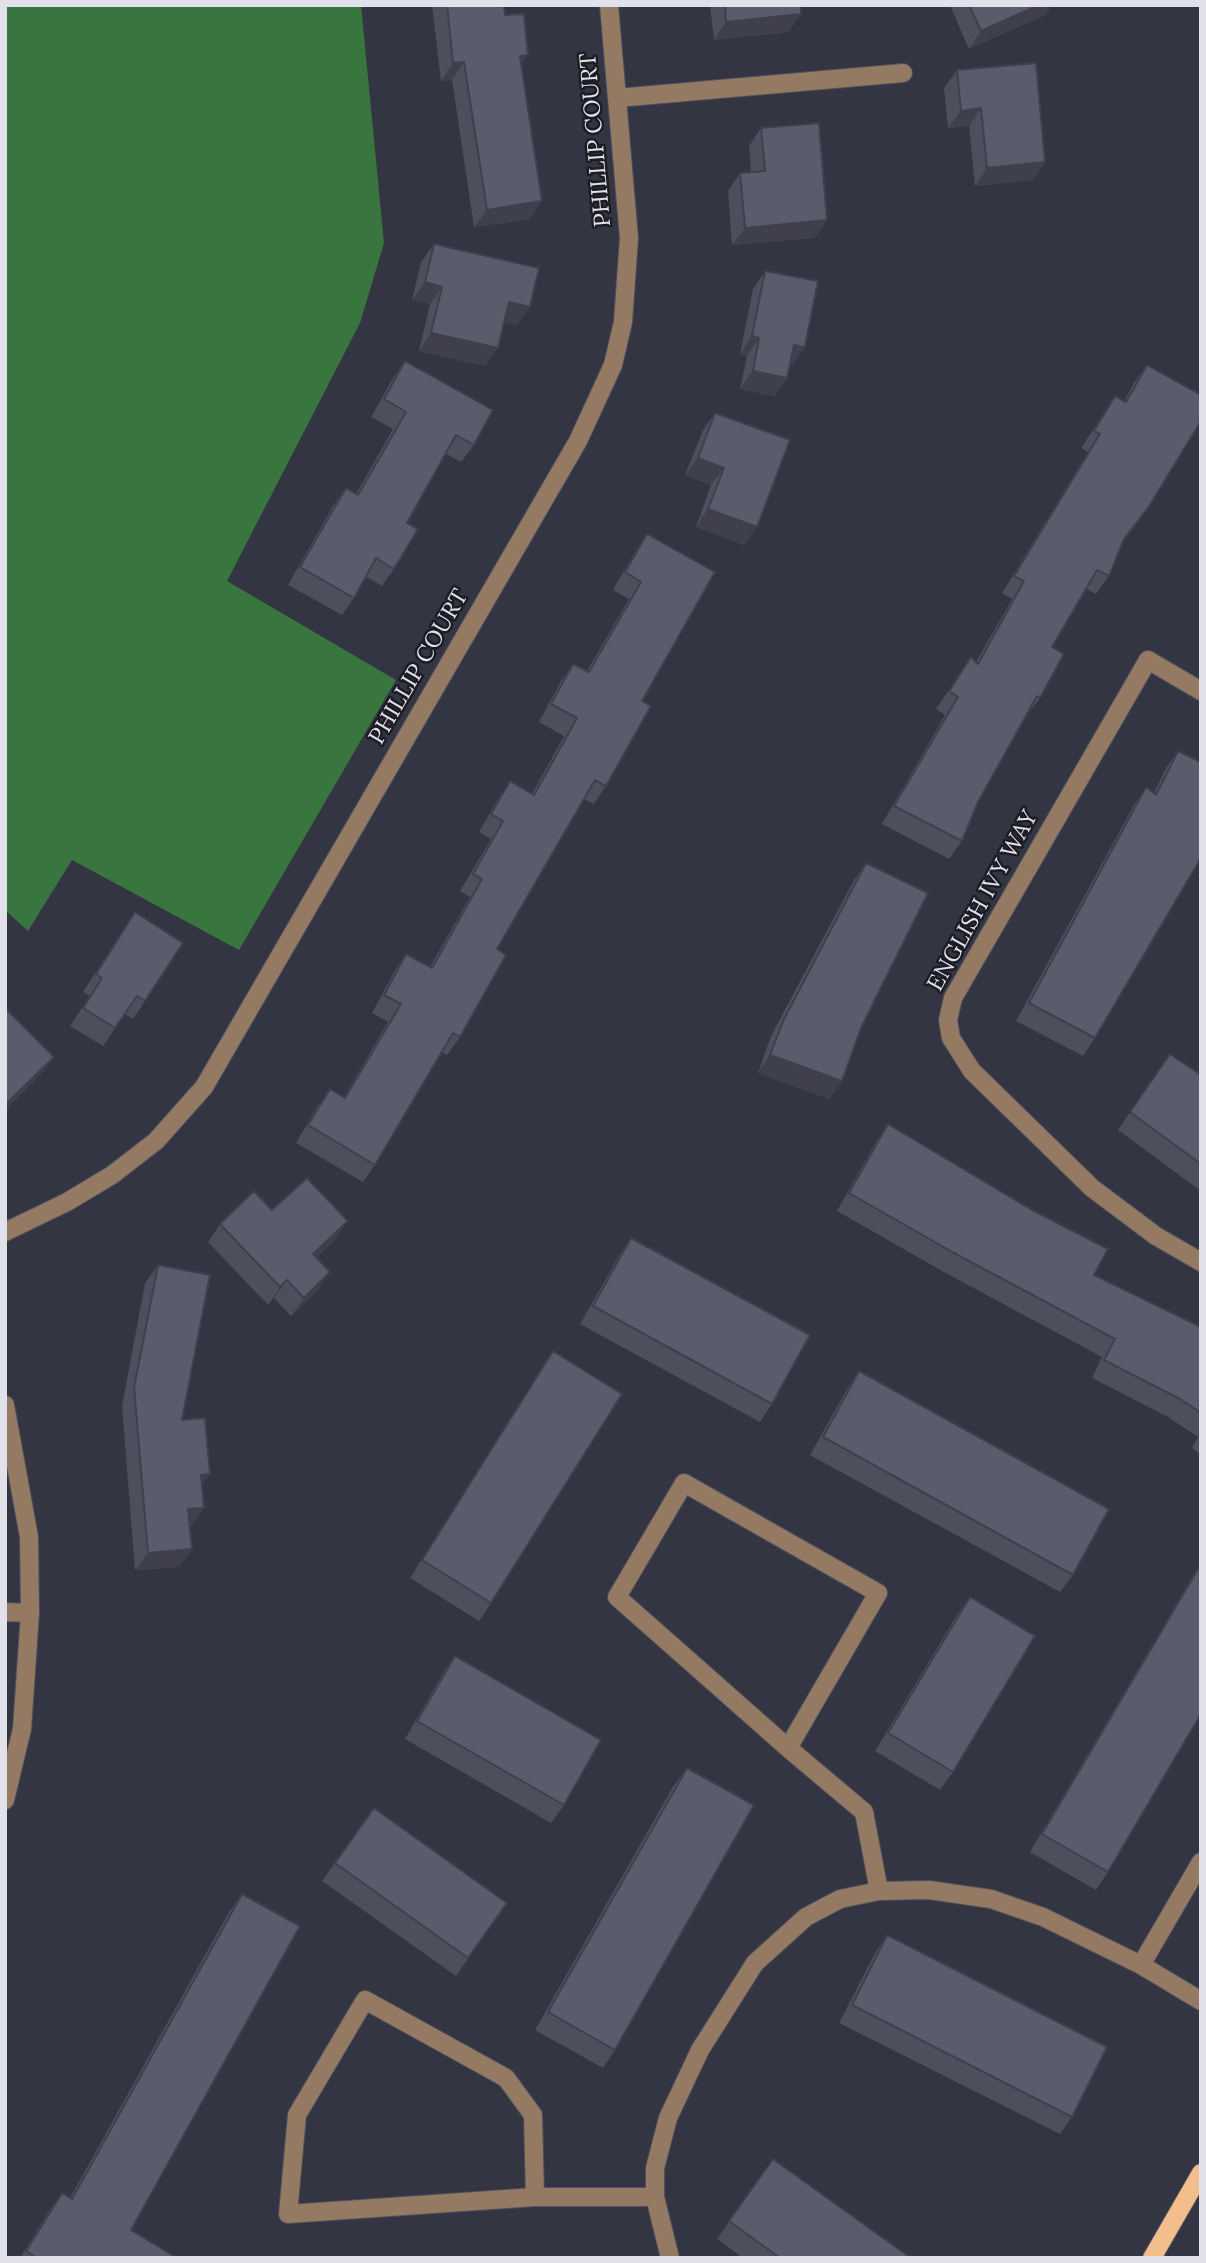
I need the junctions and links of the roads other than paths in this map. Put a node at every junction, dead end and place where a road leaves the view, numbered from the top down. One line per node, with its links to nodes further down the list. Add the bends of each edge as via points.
1 (609, 5): 3 (street, PHILLIP COURT)
2 (903, 73): 3 (street)
3 (617, 98): 5 (street, PHILLIP COURT, via 629,238 623,322 613,365 578,441 204,1087 156,1140 112,1175)
4 (1201, 691): 6 (street, ENGLISH IVY WAY, via 1148,660 953,998 948,1020 951,1038 972,1071 1092,1188 1156,1237)
5 (5, 1233)
6 (1201, 1262)
7 (5, 1405): 9 (street, via 29,1537)
8 (5, 1612): 9 (street)
9 (30, 1613): 11 (street, via 22,1729)
10 (788, 1748): 10 (street, via 617,1597 684,1483 878,1593); 13 (street, via 864,1812)
11 (5, 1800)
12 (1201, 1862): 14 (street)
13 (878, 1891): 14 (street, via 929,1890 991,1899 1043,1917); 18 (street, via 840,1899 806,1917 755,1963 700,2050 668,2118 655,2168)
14 (1141, 1965): 15 (street)
15 (1201, 2001)
16 (1201, 2173): 20 (main road)
17 (535, 2197): 17 (street, via 288,2214 297,2115 365,2000 506,2078 533,2115); 18 (street)
18 (656, 2197): 19 (street)
19 (670, 2258)
20 (1152, 2258)

